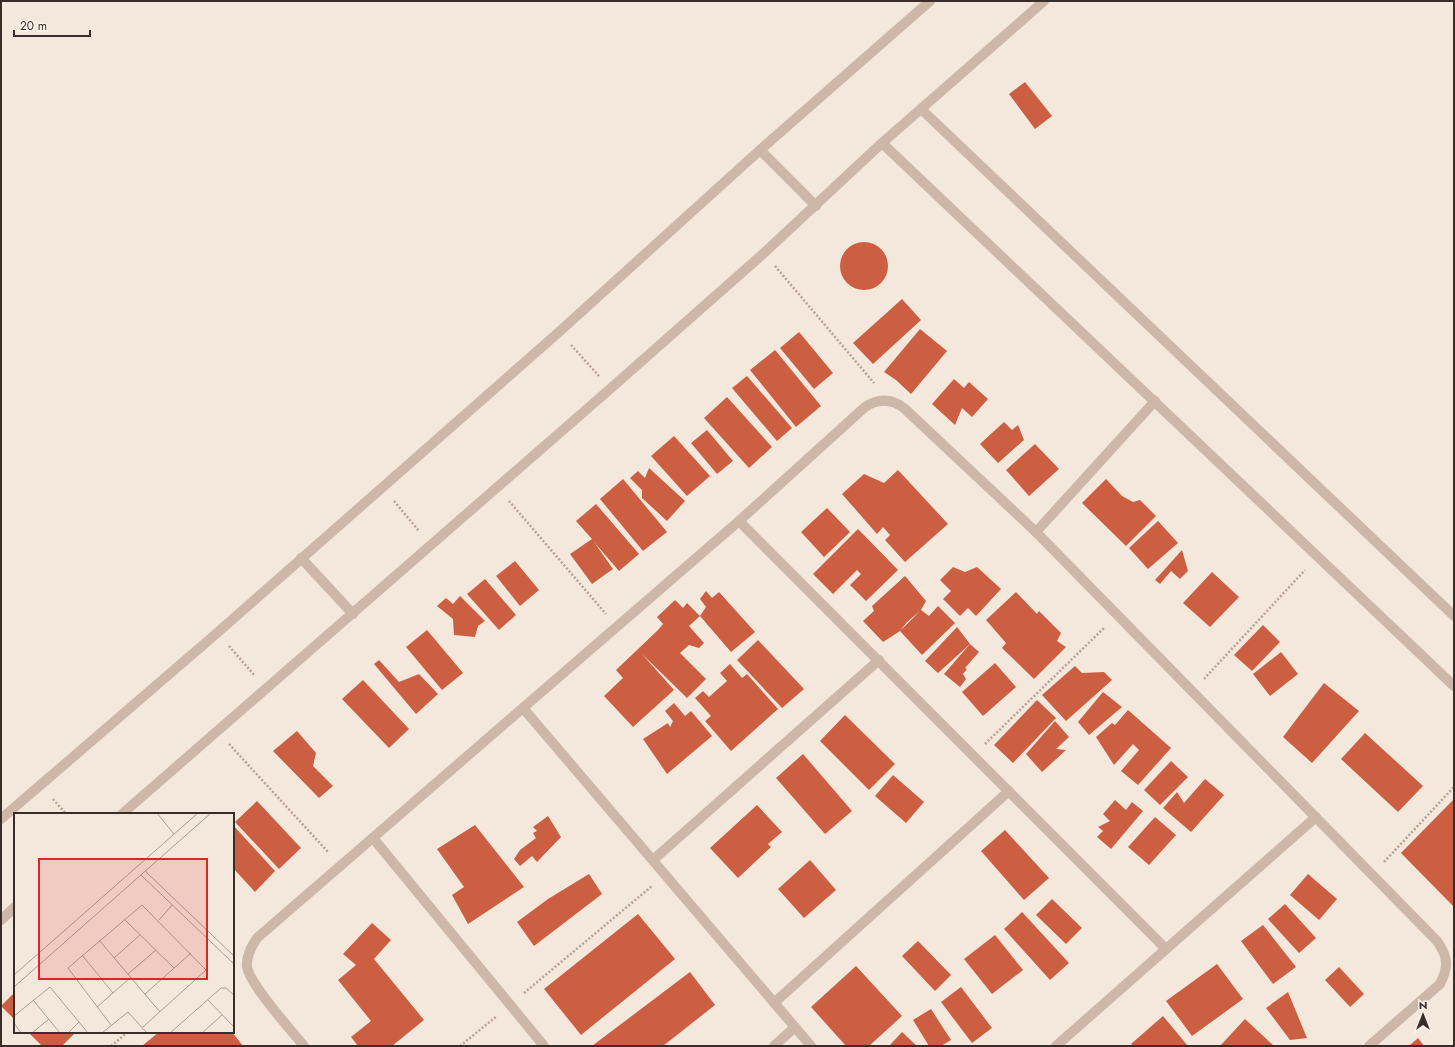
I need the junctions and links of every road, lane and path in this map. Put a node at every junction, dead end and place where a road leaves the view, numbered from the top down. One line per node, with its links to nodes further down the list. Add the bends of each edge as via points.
1 (930, 1): 5 (street)
2 (1044, 1): 3 (street)
3 (921, 109): 4 (street); 21 (street)
4 (882, 143): 6 (street); 11 (street)
5 (760, 150): 6 (street); 8 (street)
6 (816, 206): 7 (street)
7 (764, 253): 9 (street); 10 (path)
8 (559, 332): 9 (path); 12 (street)
9 (610, 390): 13 (street)
10 (889, 400): 14 (street, via 881,400 865,407); 15 (street, via 905,409)
11 (1155, 401): 15 (street); 17 (street)
12 (383, 487): 16 (path); 18 (street)
13 (498, 488): 16 (street); 22 (path)
14 (740, 520): 22 (street); 24 (street)
15 (1036, 532): 20 (street)
16 (431, 546): 19 (street)
17 (1318, 556): 25 (street); 27 (path)
18 (301, 558): 19 (street); 23 (street)
19 (353, 614): 26 (street)
20 (1118, 614): 27 (street); 30 (path)
21 (1454, 616)
22 (617, 627): 28 (street)
23 (217, 632): 26 (path); 35 (street)
24 (879, 660): 30 (street); 37 (street)
25 (1454, 686)
26 (266, 689): 29 (street)
27 (1193, 692): 34 (street)
28 (523, 708): 36 (street); 37 (street)
29 (218, 732): 33 (street); 38 (path)
30 (973, 756): 32 (street)
31 (1454, 787): 40 (path)
32 (1009, 792): 43 (street); 44 (street)
33 (123, 813)
34 (1316, 817): 40 (street); 43 (street)
35 (1, 819)
36 (373, 838): 38 (street); 45 (street)
37 (653, 860): 39 (street)
38 (340, 866): 49 (street, via 257,938 249,952 247,967 252,982)
39 (665, 875): 44 (street); 45 (path)
40 (1372, 875): 55 (street, via 1437,941 1444,950 1446,961 1445,973 1440,984)
41 (14, 908): 42 (street)
42 (1, 920)
43 (1166, 949): 54 (street)
44 (774, 1003): 46 (street)
45 (510, 1005): 50 (path); 51 (street)
46 (795, 1027): 52 (street); 53 (street)
47 (127, 1033): 48 (path)
48 (111, 1046)
49 (304, 1046)
50 (460, 1046)
51 (544, 1046)
52 (774, 1046)
53 (811, 1046)
54 (1056, 1046)
55 (1369, 1046)

